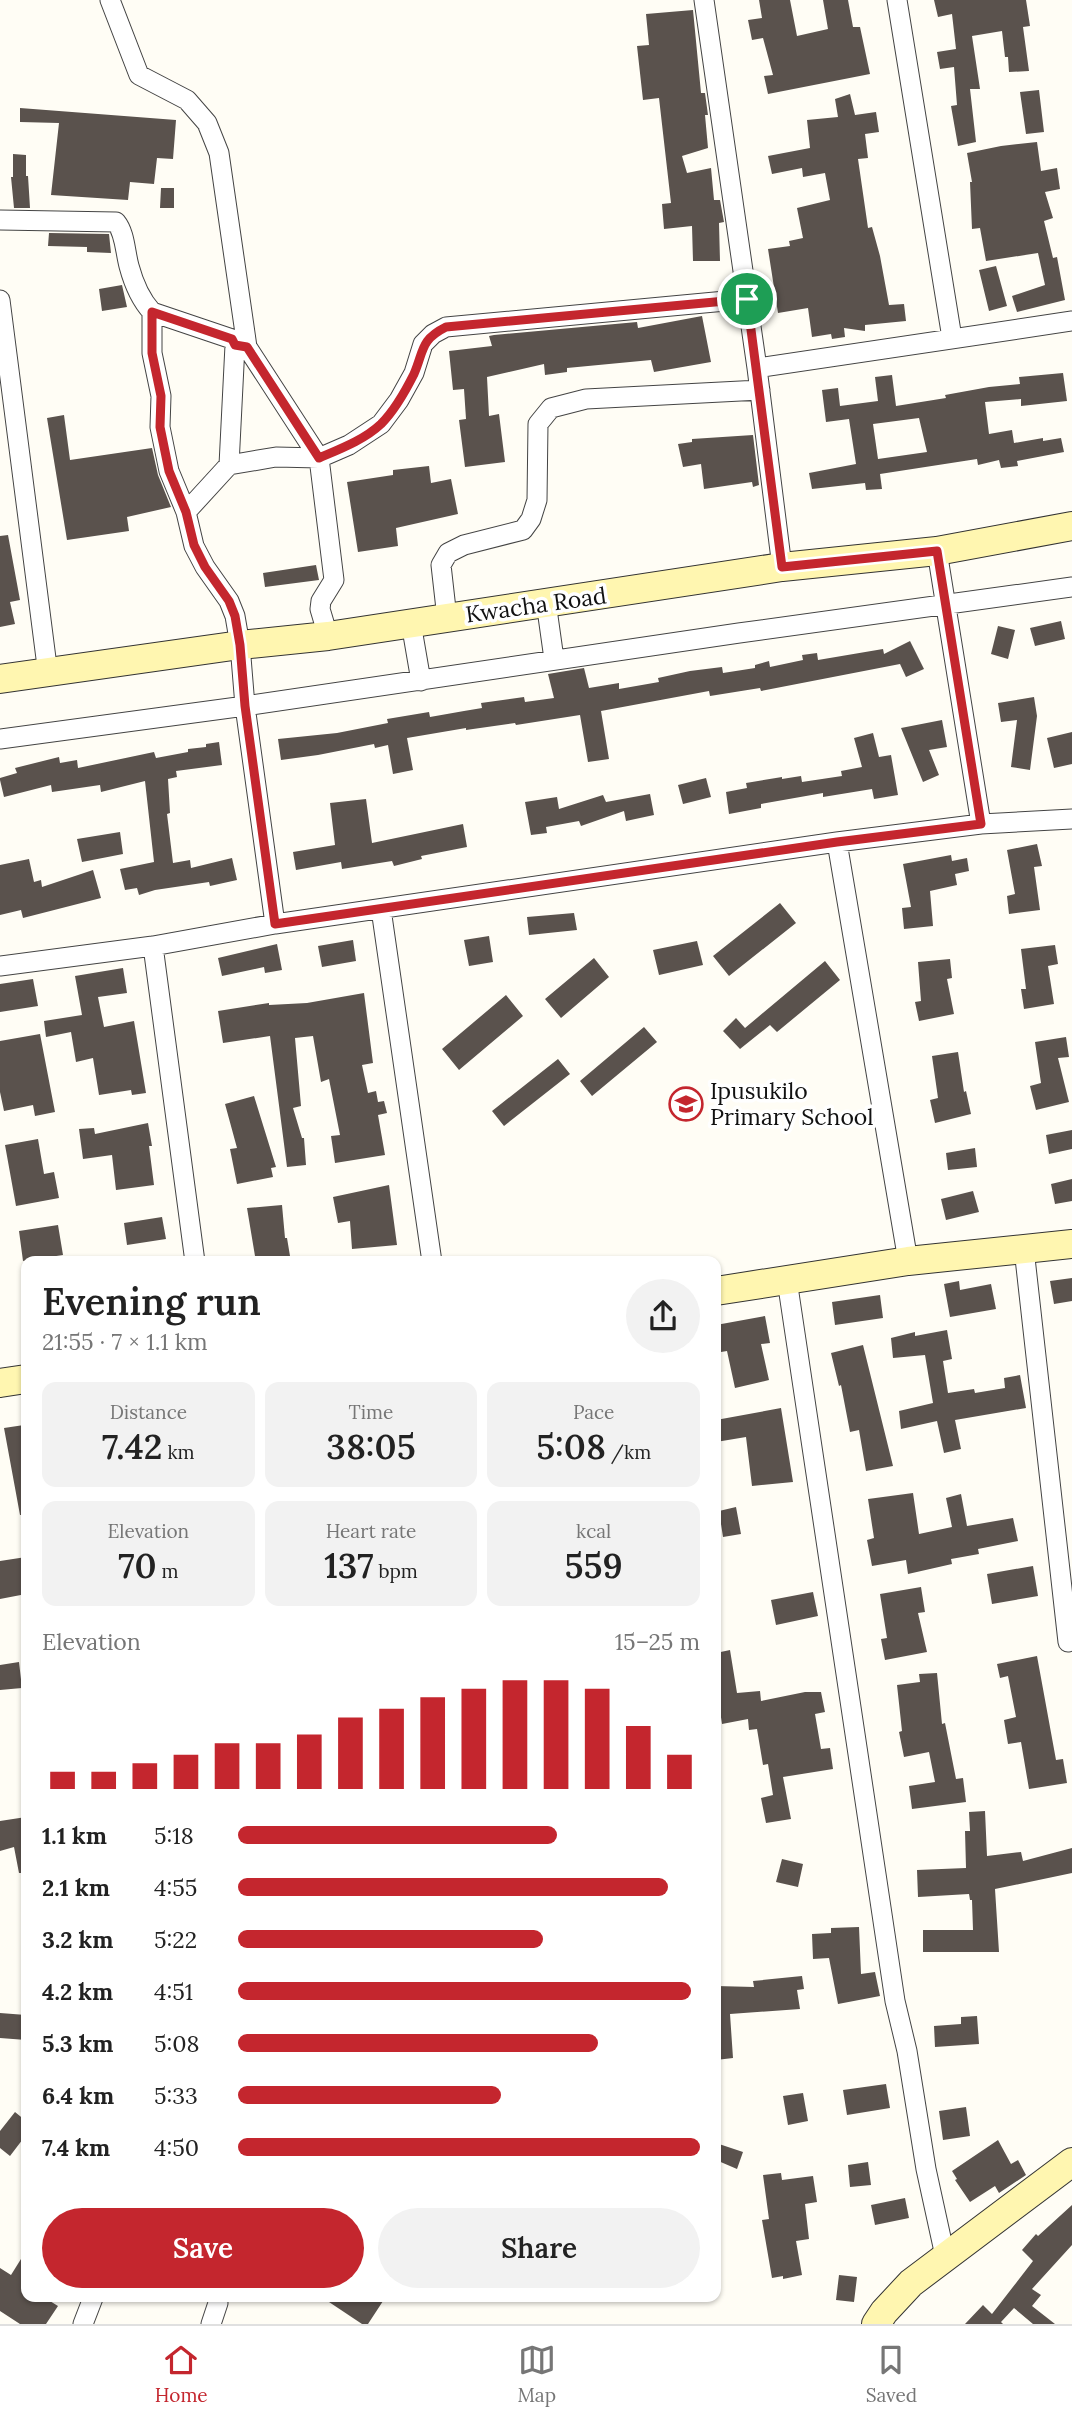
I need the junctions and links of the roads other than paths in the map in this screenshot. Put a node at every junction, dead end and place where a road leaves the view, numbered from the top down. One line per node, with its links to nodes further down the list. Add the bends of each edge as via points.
1 (110, 0): 10 (street, via 139,75 187,100 207,124 219,153)
2 (704, 0): 5 (street)
3 (897, 0): 9 (street)
4 (0, 219): 7 (street, via 116,222 137,287)
5 (747, 299): 11 (street); 13 (street, via 446,327 423,344 414,373 381,424)
6 (0, 300): 27 (street)
7 (152, 312): 10 (street); 15 (street, via 160,427 169,471)
8 (1072, 321): 9 (street)
9 (952, 338): 11 (street)
10 (241, 346): 13 (street); 14 (street)
11 (757, 368): 12 (street)
12 (760, 390): 18 (street); 22 (street, via 586,399 551,408 538,424 537,500 531,519 523,530 448,553 441,565)
13 (319, 458): 14 (street, via 276,457); 24 (street, via 334,580 320,609)
14 (229, 465): 15 (street)
15 (186, 512): 25 (street, via 194,545 233,610)
16 (1072, 527): 17 (main road, Kwacha Road)
17 (937, 551): 18 (main road, Kwacha Road); 21 (street)
18 (782, 567): 20 (main road, Kwacha Road)
19 (1072, 587): 21 (street)
20 (546, 602): 22 (main road, Kwacha Road); 26 (street)
21 (947, 605): 26 (street); 33 (street)
22 (447, 618): 23 (main road, Kwacha Road)
23 (411, 623): 24 (main road, Kwacha Road); 29 (street)
24 (328, 636): 25 (main road, Kwacha Road)
25 (240, 645): 27 (main road, Kwacha Road); 30 (street)
26 (554, 659): 29 (street)
27 (48, 674): 28 (main road, Kwacha Road)
28 (0, 679)
29 (421, 681): 30 (street)
30 (245, 706): 31 (street); 36 (street)
31 (0, 739)
32 (1072, 819): 33 (street)
33 (981, 824): 34 (street)
34 (837, 842): 35 (street); 43 (street)
35 (381, 909): 36 (street); 42 (street)
36 (275, 924): 37 (street)
37 (153, 946): 38 (street); 41 (street)
38 (0, 965)
39 (1072, 1244): 40 (main road)
40 (1024, 1249): 43 (main road); 48 (street)
41 (194, 1256)
42 (431, 1256)
43 (908, 1261): 44 (main road)
44 (787, 1280): 45 (main road); 50 (street, via 895,2001)
45 (721, 1290)
46 (21, 1380): 47 (main road)
47 (0, 1383)
48 (1068, 1642)
49 (1072, 2162): 50 (main road)
50 (945, 2256): 55 (main road, via 911,2283)
51 (91, 2302): 53 (street)
52 (218, 2302): 54 (street)
53 (83, 2324)
54 (211, 2324)
55 (876, 2324)

